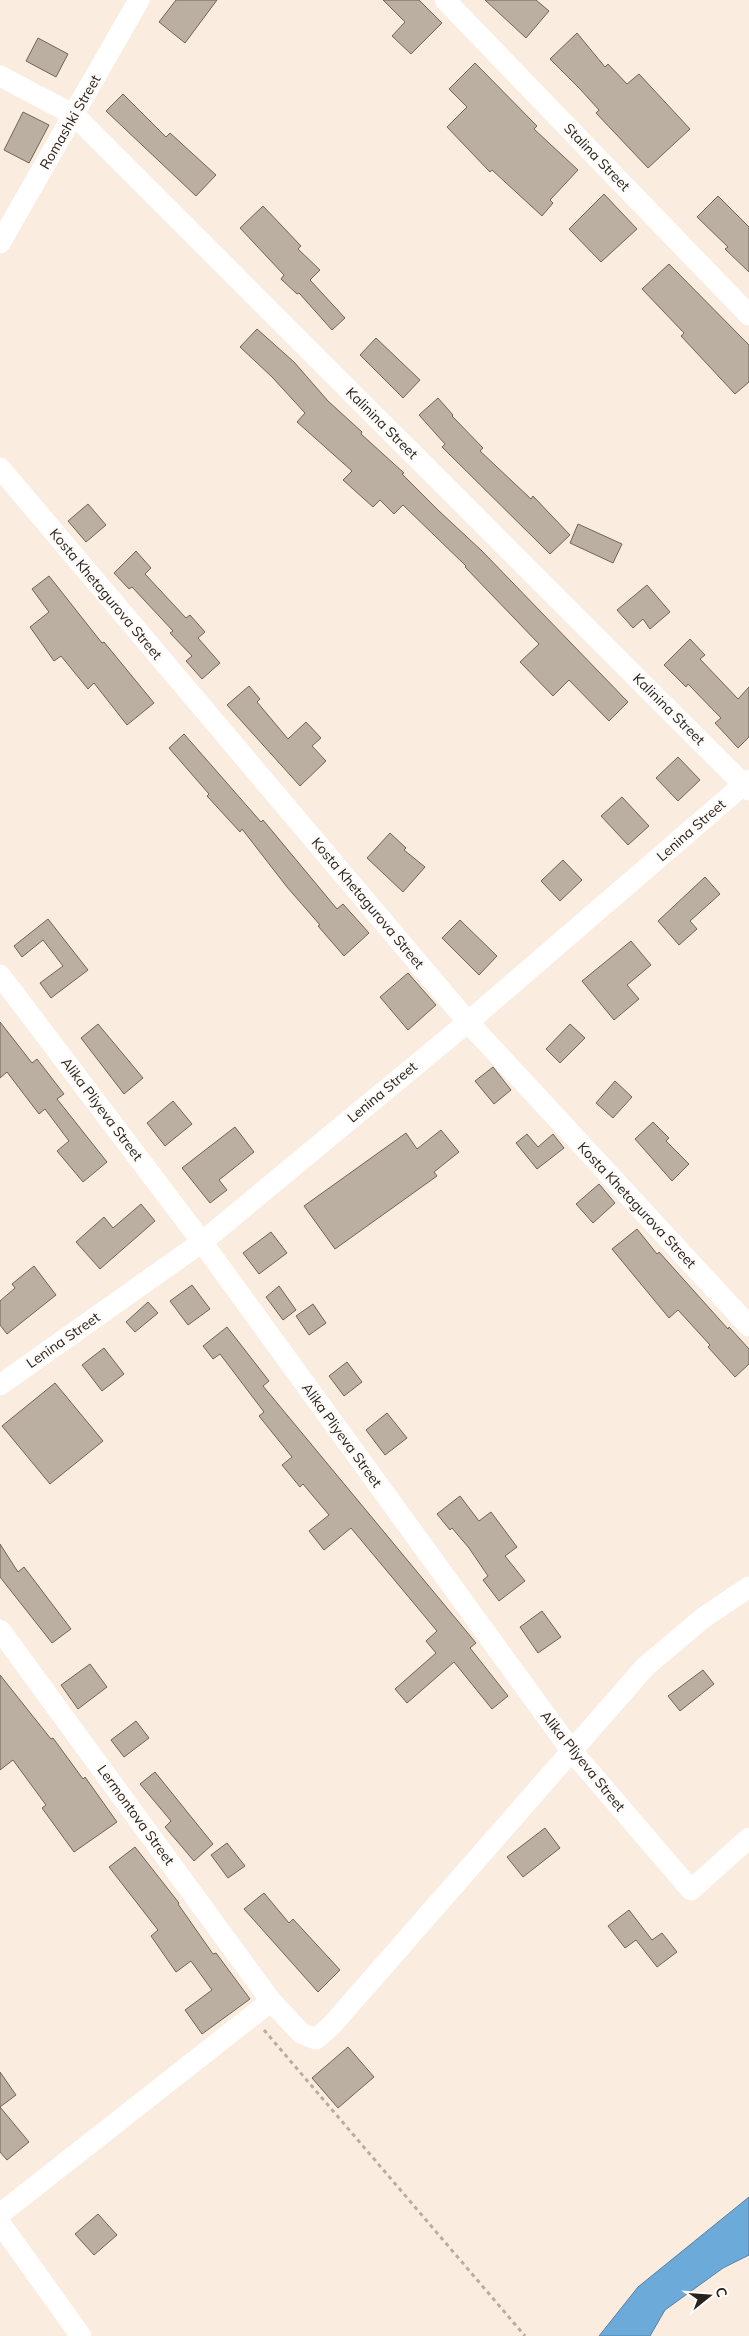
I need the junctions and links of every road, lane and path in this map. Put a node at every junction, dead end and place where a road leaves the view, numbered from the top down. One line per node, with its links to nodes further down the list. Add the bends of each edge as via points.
1 (139, 0): 4 (street, Romashki Street)
2 (445, 0): 6 (street, Stalina Street)
3 (0, 76): 4 (street, Kalinina Street)
4 (74, 115): 5 (street, Romashki Street); 8 (street, Kalinina Street)
5 (0, 243)
6 (749, 315)
7 (0, 468): 10 (street, Kosta Khetagurova Street)
8 (747, 785): 10 (street, Lenina Street)
9 (0, 975): 11 (street, Alika Pliyeva Street)
10 (468, 1022): 11 (street, Lenina Street); 12 (street, Kosta Khetagurova Street)
11 (202, 1242): 13 (street, Lenina Street); 16 (street, Alika Pliyeva Street)
12 (749, 1326)
13 (0, 1385)
14 (749, 1587): 16 (street, via 703,1618 645,1667)
15 (0, 1630): 18 (street, Lermontova Street)
16 (571, 1750): 17 (street, Alika Pliyeva Street, via 691,1890); 18 (street, Lermontova Street, via 316,2039 301,2033)
17 (749, 1838)
18 (271, 2001): 20 (street)
19 (270, 2038): 23 (path)
20 (0, 2214)
21 (0, 2223): 22 (street)
22 (81, 2336)
23 (525, 2336)

